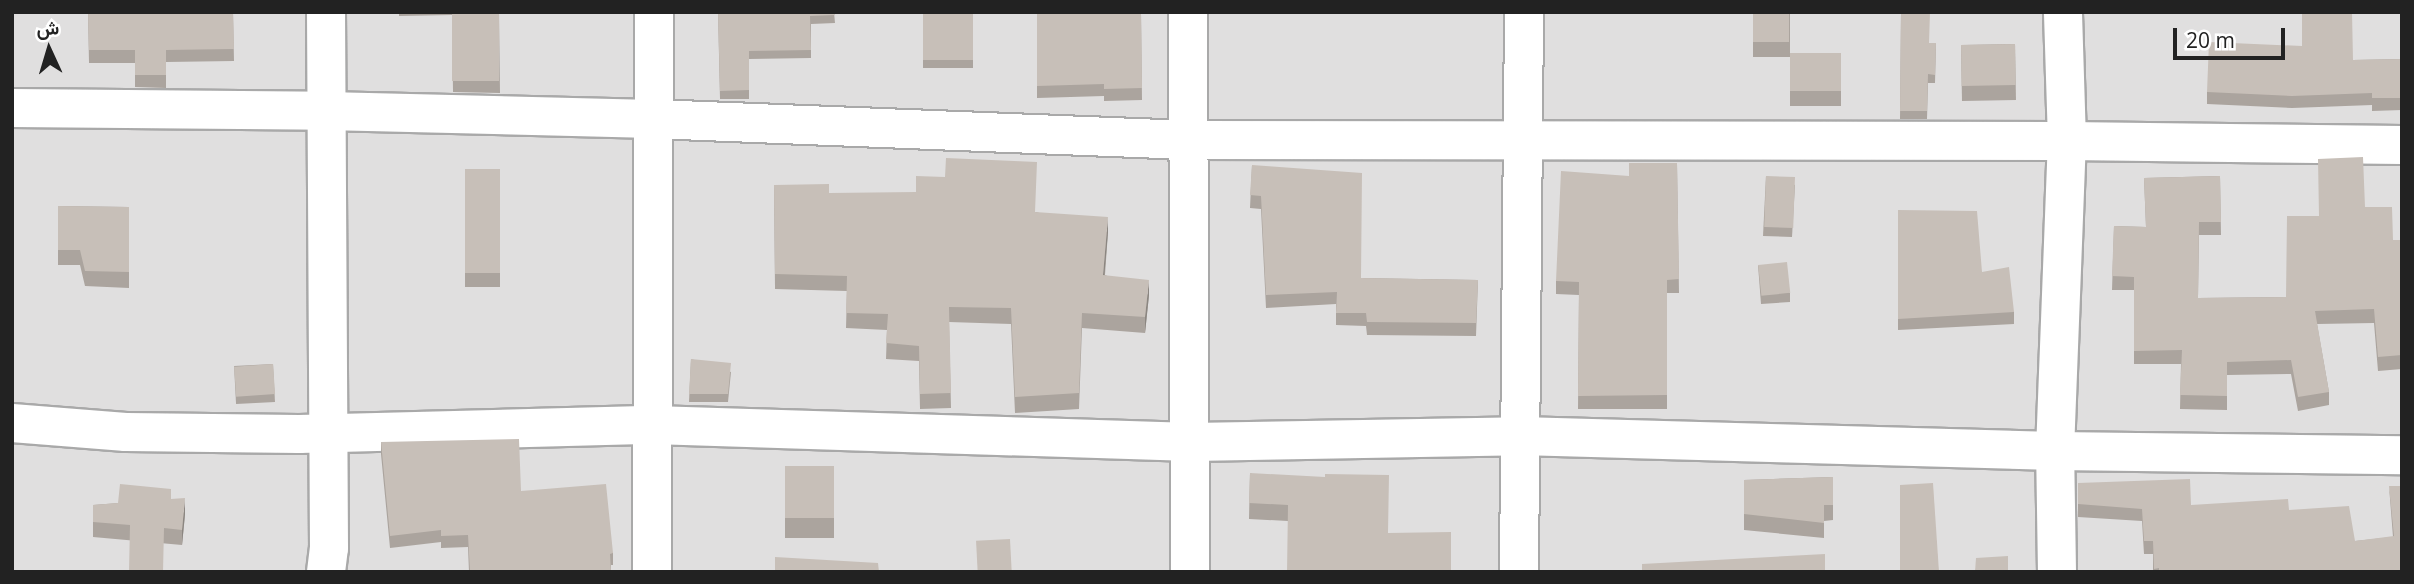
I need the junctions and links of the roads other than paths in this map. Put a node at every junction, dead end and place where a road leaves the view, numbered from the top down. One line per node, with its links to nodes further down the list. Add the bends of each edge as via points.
1 (326, 12): 7 (street)
2 (654, 12): 8 (street)
3 (1188, 12): 9 (street)
4 (1524, 12): 10 (street)
5 (2063, 12): 11 (street)
6 (12, 108): 7 (street)
7 (326, 111): 8 (street); 15 (street)
8 (653, 119): 9 (street); 14 (street)
9 (1187, 140): 10 (street); 17 (street)
10 (1524, 141): 11 (street); 16 (street)
11 (2067, 141): 12 (street); 18 (street)
12 (2402, 145)
13 (12, 423): 15 (street, via 126,432)
14 (653, 425): 15 (street); 17 (street); 21 (street)
15 (328, 433): 20 (street)
16 (1520, 436): 17 (street); 18 (street); 23 (street)
17 (1192, 442): 22 (street)
18 (2055, 451): 19 (street); 24 (street)
19 (2402, 455)
20 (326, 572)
21 (652, 572)
22 (1190, 572)
23 (1519, 572)
24 (2057, 572)

